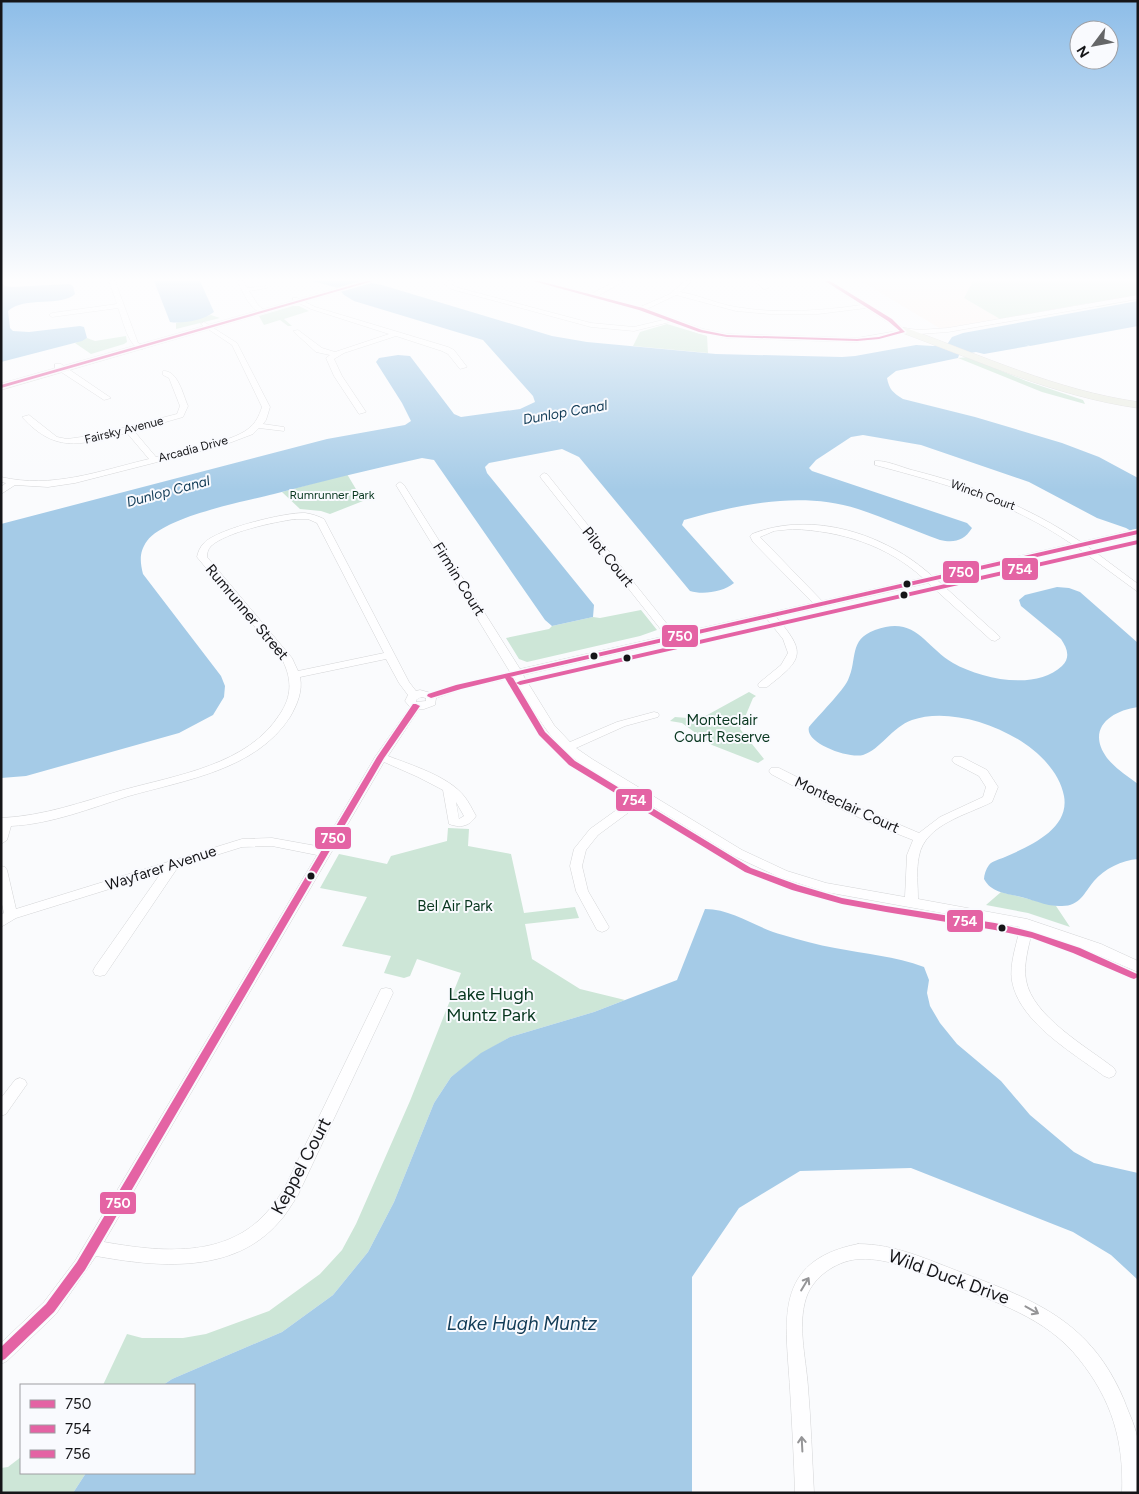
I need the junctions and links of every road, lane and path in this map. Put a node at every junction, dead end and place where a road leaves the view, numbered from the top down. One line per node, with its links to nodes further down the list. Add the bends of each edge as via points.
1 (121, 351): 9 (main road)
2 (238, 351): 17 (street, via 266,407)
3 (322, 351): 7 (street)
4 (344, 351): 7 (street)
5 (448, 351): 8 (street)
6 (961, 351): 14 (main road, via 1056,388 1100,400)
7 (334, 354): 15 (street, via 330,358 332,364)
8 (463, 367)
9 (60, 368): 11 (main road); 12 (main road); 13 (street)
10 (166, 373): 18 (street, Fairsky Avenue, via 172,377 184,411 172,418)
11 (1, 382)
12 (1, 387)
13 (107, 398)
14 (1138, 405)
15 (362, 412)
16 (26, 417): 18 (street, Fairsky Avenue, via 54,439 65,442)
17 (257, 425): 19 (street); 20 (street, Arcadia Drive, via 250,432 221,442)
18 (128, 429): 20 (street)
19 (281, 429)
20 (154, 460): 24 (street, Arcadia Drive, via 75,480 48,484)
21 (878, 463): 28 (street, Winch Court, via 995,498 1018,508)
22 (544, 476): 33 (street, Pilot Court)
23 (1, 479): 24 (street, Arcadia Drive)
24 (13, 482): 26 (street)
25 (400, 485): 36 (street, Firmin Court)
26 (1, 491)
27 (1135, 533): 28 (street)
28 (1080, 546): 29 (street); 30 (street, Winch Court)
29 (932, 580): 31 (street); 31 (street, via 898,553 834,530 792,526 755,536); 34 (street)
30 (1138, 589)
31 (820, 605): 32 (street)
32 (769, 616): 33 (street); 38 (street, via 790,639 793,657 787,667)
33 (673, 638): 36 (street)
34 (995, 638)
35 (390, 655): 37 (street); 37 (street, Rumrunner Street, via 322,521 291,517 234,532 209,543 203,549 202,557 288,660); 39 (street, Rumrunner Street)
36 (518, 673): 39 (street, via 431,696 428,705); 41 (street, Firmin Court, via 550,727)
37 (295, 675): 47 (street, Rumrunner Street, via 294,698 286,715 257,745 233,759 211,769 66,811 30,820)
38 (763, 685)
39 (415, 701): 42 (street)
40 (654, 714): 41 (street, via 620,724)
41 (568, 747): 46 (street, Firmin Court)
42 (381, 758): 45 (street); 50 (street)
43 (958, 760): 48 (street, via 983,773 992,787 988,798 934,825)
44 (775, 771): 48 (street, Monteclair Court, via 870,819)
45 (449, 790)
46 (644, 796): 53 (street, Firmin Court, via 738,853 783,874 826,887); 56 (street, via 594,832 580,849 576,866 582,891)
47 (4, 822): 49 (street)
48 (921, 838): 53 (street, via 913,854)
49 (1, 840)
50 (325, 852): 51 (street, Wayfarer Avenue, via 254,841); 63 (street)
51 (174, 864): 54 (street, Wayfarer Avenue); 58 (street)
52 (1, 870): 54 (street)
53 (911, 902): 55 (street, Firmin Court)
54 (6, 919)
55 (1027, 924): 57 (street, Firmin Court, via 1088,944); 60 (street, via 1019,973 1026,1000 1046,1024)
56 (602, 927)
57 (1137, 965)
58 (100, 971)
59 (386, 993): 63 (street, Keppel Court, via 291,1192 262,1229 232,1248 200,1257 151,1256)
60 (1109, 1072)
61 (20, 1084): 62 (street)
62 (1, 1110)
63 (93, 1248): 64 (street, via 55,1302)
64 (1, 1355)
65 (805, 1493): 66 (street, Wild Duck Drive, one-way to 66, via 795,1328 798,1298 802,1287 820,1266 860,1251 888,1253 1006,1298 1035,1311 1067,1333 1100,1370 1126,1418 1135,1464)
66 (1131, 1493)

